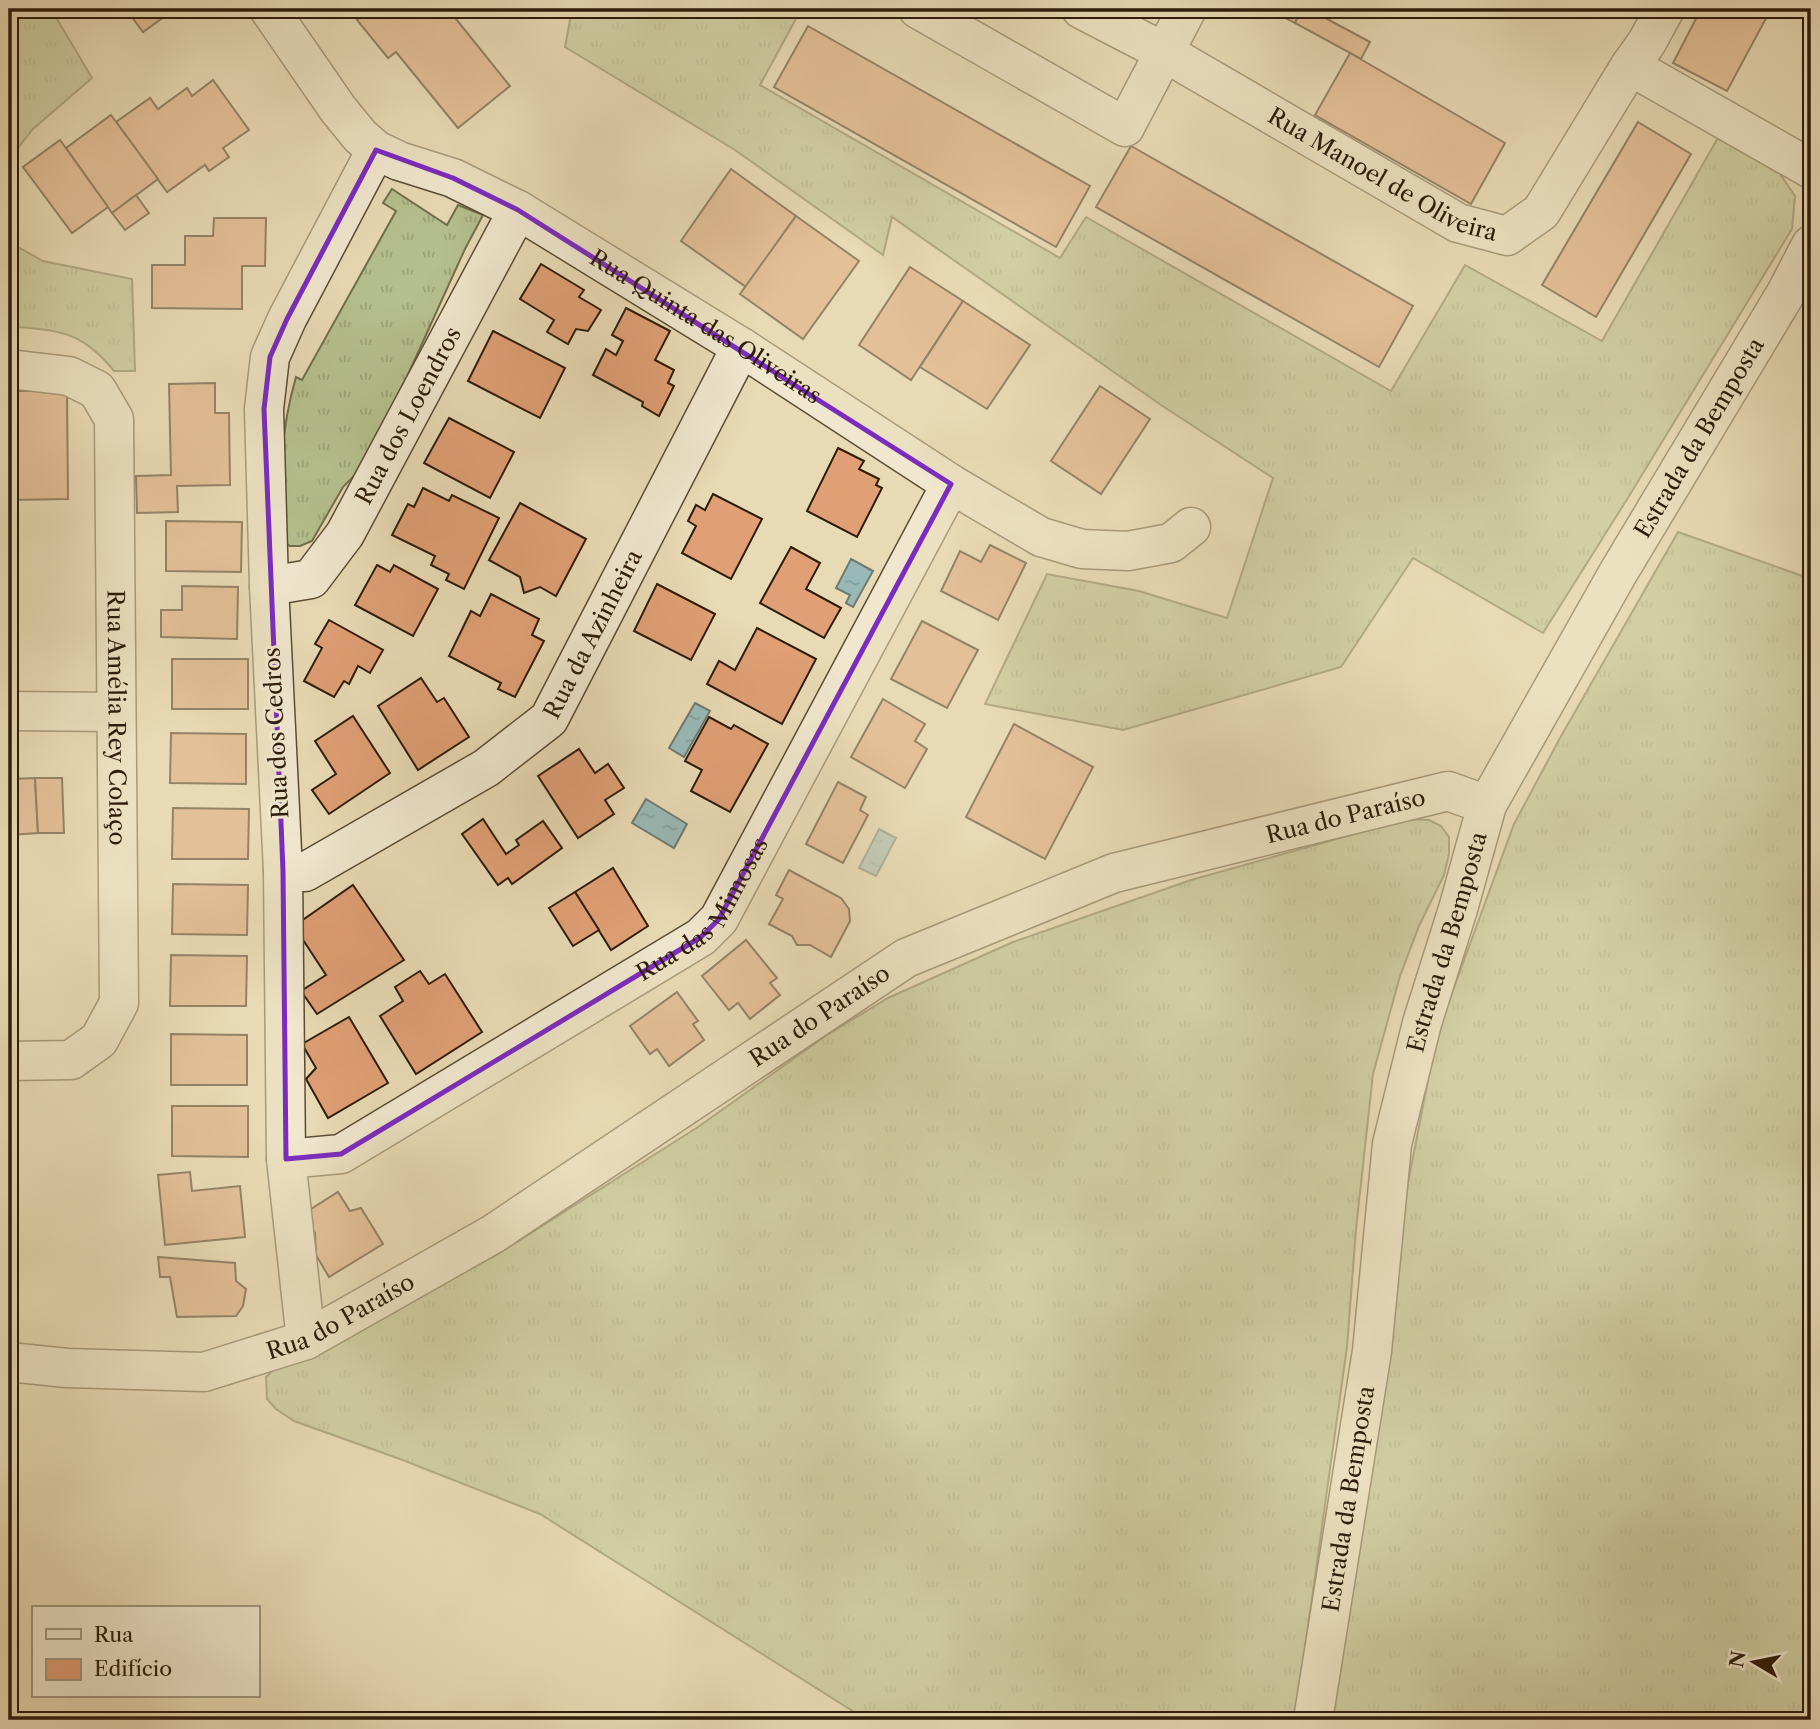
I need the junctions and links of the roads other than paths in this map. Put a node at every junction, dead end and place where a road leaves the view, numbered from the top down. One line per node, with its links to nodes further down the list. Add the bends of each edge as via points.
1 (269, 9): 8 (street, Rua Quinta das Oliveiras, via 338,109)
2 (918, 9): 6 (street, via 1125,127)
3 (1081, 9): 6 (street, Rua Manoel de Oliveira)
4 (1187, 9): 6 (street)
5 (1665, 9): 7 (street, Rua Manoel de Oliveira)
6 (1164, 52): 7 (street, Rua Manoel de Oliveira, via 1458,223 1507,236 1541,212)
7 (1630, 66): 9 (street)
8 (376, 150): 10 (street, Rua Quinta das Oliveiras, via 453,178); 16 (street, Rua dos Cedros, via 270,357 264,409)
9 (1811, 169)
10 (518, 210): 12 (street, Rua Quinta das Oliveiras); 16 (street, Rua dos Loendros, via 345,534 311,579)
11 (1811, 245): 19 (street, Estrada da Bemposta)
12 (741, 347): 14 (street, Rua Quinta das Oliveiras); 20 (street, Rua da Azinheira, via 549,719 474,775 305,872)
13 (9, 369): 18 (street, Rua Amélia Rey Colaço, via 69,376 97,390 114,419)
14 (951, 484): 15 (street, Rua Quinta das Oliveiras, via 1041,537 1082,549 1128,551 1171,543); 22 (street, Rua das Mimosas, via 719,919 701,937 341,1154)
15 (1191, 527)
16 (270, 586): 20 (street, Rua dos Cedros)
17 (9, 711): 18 (street)
18 (116, 712): 21 (street, Rua Amélia Rey Colaço, via 119,1003 99,1040 71,1060)
19 (1487, 806): 23 (street, Rua do Paraíso, via 1448,791 1114,873 906,958 493,1234); 25 (street, Estrada da Bemposta, via 1422,1023 1392,1144 1372,1351)
20 (283, 871): 22 (street, Rua dos Cedros)
21 (9, 1061)
22 (286, 1159): 23 (street, Rua dos Cedros)
23 (306, 1340): 24 (street, Rua do Paraíso, via 204,1372)
24 (9, 1362)
25 (1313, 1720)

